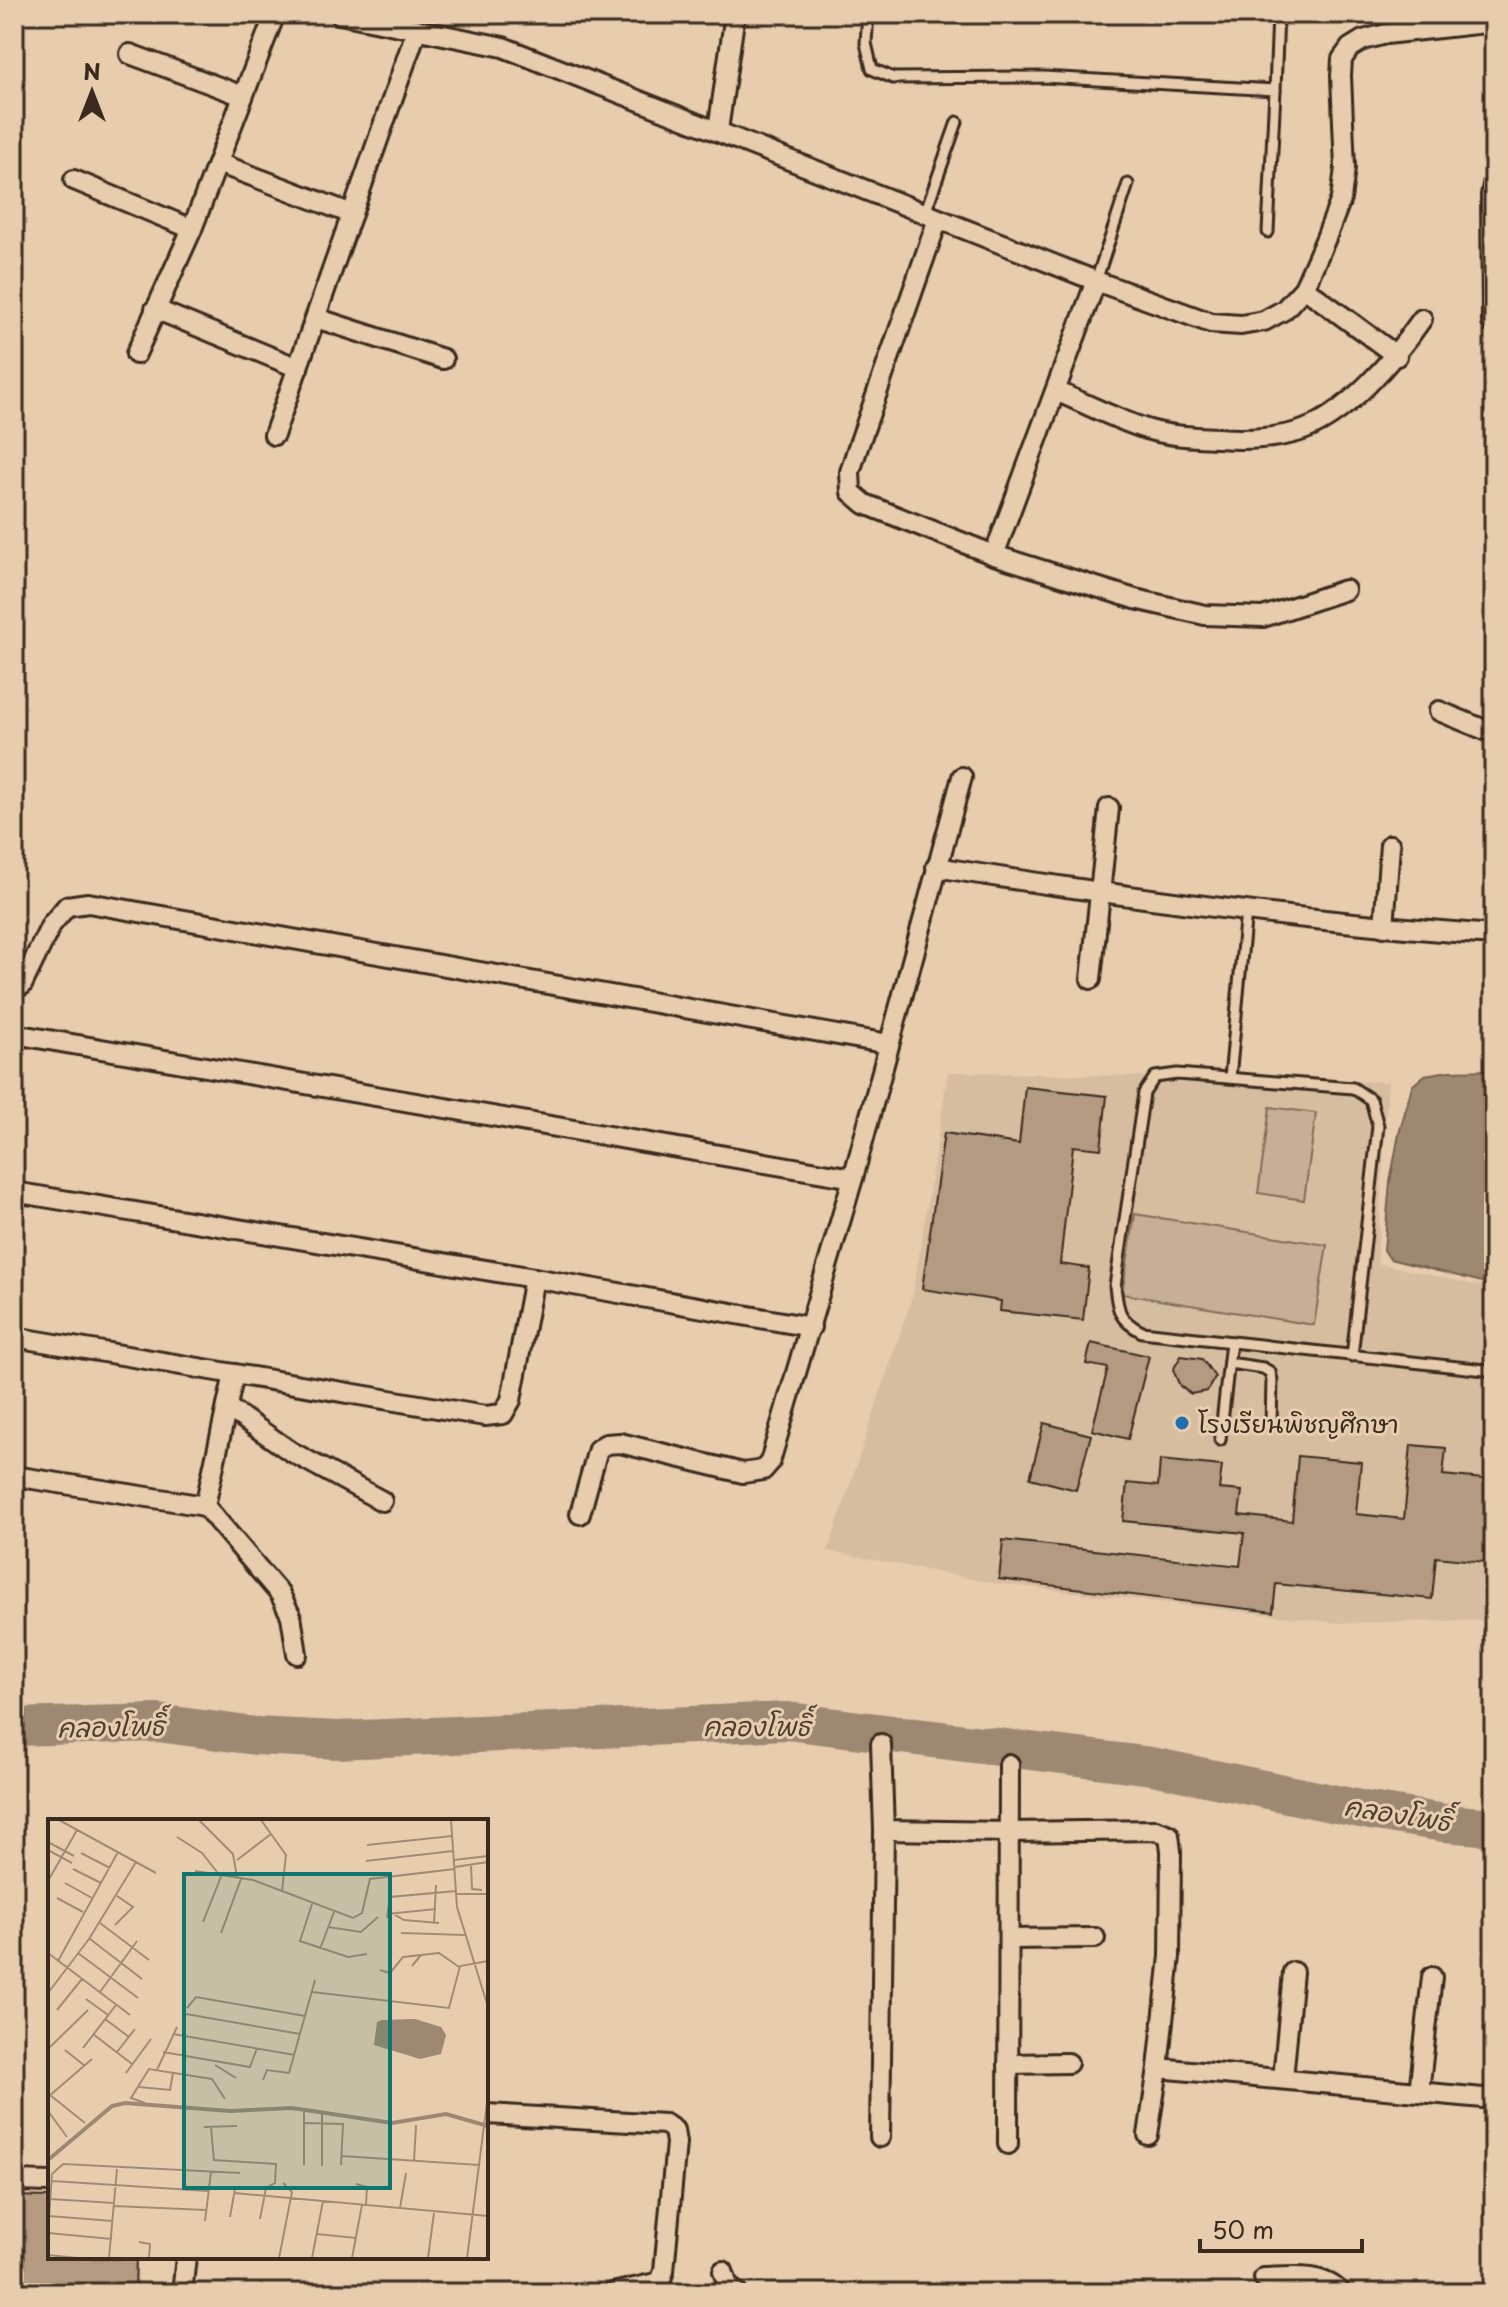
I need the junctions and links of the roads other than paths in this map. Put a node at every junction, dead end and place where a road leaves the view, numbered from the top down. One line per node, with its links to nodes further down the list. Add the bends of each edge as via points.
1 (275, 14): 11 (street)
2 (340, 14): 6 (street)
3 (735, 14): 13 (street)
4 (868, 14): 10 (lane, via 866,43 872,69 893,78 1043,77)
5 (1278, 14): 10 (lane)
6 (392, 19): 8 (street)
7 (1494, 22): 23 (street, via 1386,34 1363,40 1342,59 1341,199)
8 (417, 29): 13 (street, via 503,47); 18 (street)
9 (130, 54): 11 (street)
10 (1275, 90): 21 (lane)
11 (243, 96): 14 (street)
12 (957, 122): 19 (lane)
13 (718, 130): 19 (street)
14 (218, 163): 18 (street); 20 (street)
15 (74, 180): 20 (street)
16 (1494, 180): 24 (street)
17 (1128, 184): 22 (lane)
18 (352, 214): 26 (street)
19 (931, 216): 22 (street); 35 (street, via 850,472 851,492 865,504)
20 (192, 229): 25 (street)
21 (1268, 232)
22 (1096, 281): 23 (street, via 1211,323 1241,325 1284,310); 33 (street)
23 (1304, 288): 30 (street)
24 (1493, 295): 28 (street)
25 (155, 309): 29 (street); 32 (street)
26 (316, 318): 31 (street); 32 (street)
27 (1422, 319): 30 (street)
28 (1492, 323)
29 (136, 354)
30 (1397, 356): 33 (street, via 1331,414 1299,431 1247,440 1183,437 1147,429)
31 (443, 359)
32 (298, 368): 34 (street)
33 (1056, 391): 35 (street)
34 (274, 435)
35 (994, 555): 36 (street, via 1205,615 1263,617)
36 (1345, 590)
37 (1439, 711): 38 (street)
38 (1494, 730)
39 (962, 777): 42 (street)
40 (1109, 808): 43 (street)
41 (1390, 845): 45 (street)
42 (936, 867): 43 (street); 50 (street)
43 (1100, 894): 44 (street); 47 (street)
44 (1246, 911): 45 (street); 51 (lane)
45 (1384, 927): 46 (street)
46 (1494, 935)
47 (1091, 979)
48 (22, 985): 50 (street, via 51,925 67,906 88,903)
49 (14, 1034): 52 (street)
50 (889, 1044): 52 (street)
51 (1230, 1078): 57 (lane, via 1155,1077 1144,1093 1115,1286 1125,1323 1142,1332); 58 (lane, via 1353,1088 1371,1100 1378,1126)
52 (853, 1178): 55 (street)
53 (14, 1192): 54 (street)
54 (534, 1278): 55 (street); 61 (street, via 511,1400 503,1414 485,1416)
55 (811, 1327): 68 (street, via 770,1462 763,1470 743,1473 606,1444 598,1449)
56 (14, 1337): 61 (street)
57 (1231, 1342): 58 (lane); 59 (lane)
58 (1352, 1356): 60 (lane)
59 (1229, 1363): 63 (lane, via 1270,1372); 64 (lane)
60 (1494, 1371)
61 (234, 1374): 62 (street)
62 (227, 1407): 66 (street, via 290,1451); 67 (street)
63 (1271, 1426)
64 (1220, 1440)
65 (14, 1476): 67 (street)
66 (382, 1501)
67 (205, 1506): 69 (street, via 280,1594 291,1616)
68 (580, 1514)
69 (297, 1654)
70 (881, 1744): 72 (street)
71 (1009, 1764): 73 (street)
72 (884, 1830): 73 (street); 86 (street)
73 (1009, 1832): 75 (street); 80 (street, via 1156,1830 1169,1835 1170,1956)
74 (1095, 1938): 75 (street)
75 (1009, 1939): 79 (street)
76 (1293, 1972): 81 (street)
77 (1432, 1977): 82 (street)
78 (1068, 2063): 79 (street)
79 (1008, 2064): 87 (street)
80 (1158, 2068): 81 (street); 85 (street)
81 (1283, 2079): 82 (street)
82 (1419, 2092): 83 (street)
83 (1494, 2099)
84 (488, 2114): 94 (street, via 665,2124 674,2130 660,2282)
85 (1148, 2135)
86 (880, 2137)
87 (1008, 2144)
88 (14, 2181): 89 (street)
89 (48, 2182)
90 (186, 2259): 93 (street)
91 (723, 2271): 95 (street)
92 (1264, 2278): 96 (street, via 1310,2277)
93 (182, 2293)
94 (613, 2293)
95 (737, 2293)
96 (1341, 2293)

